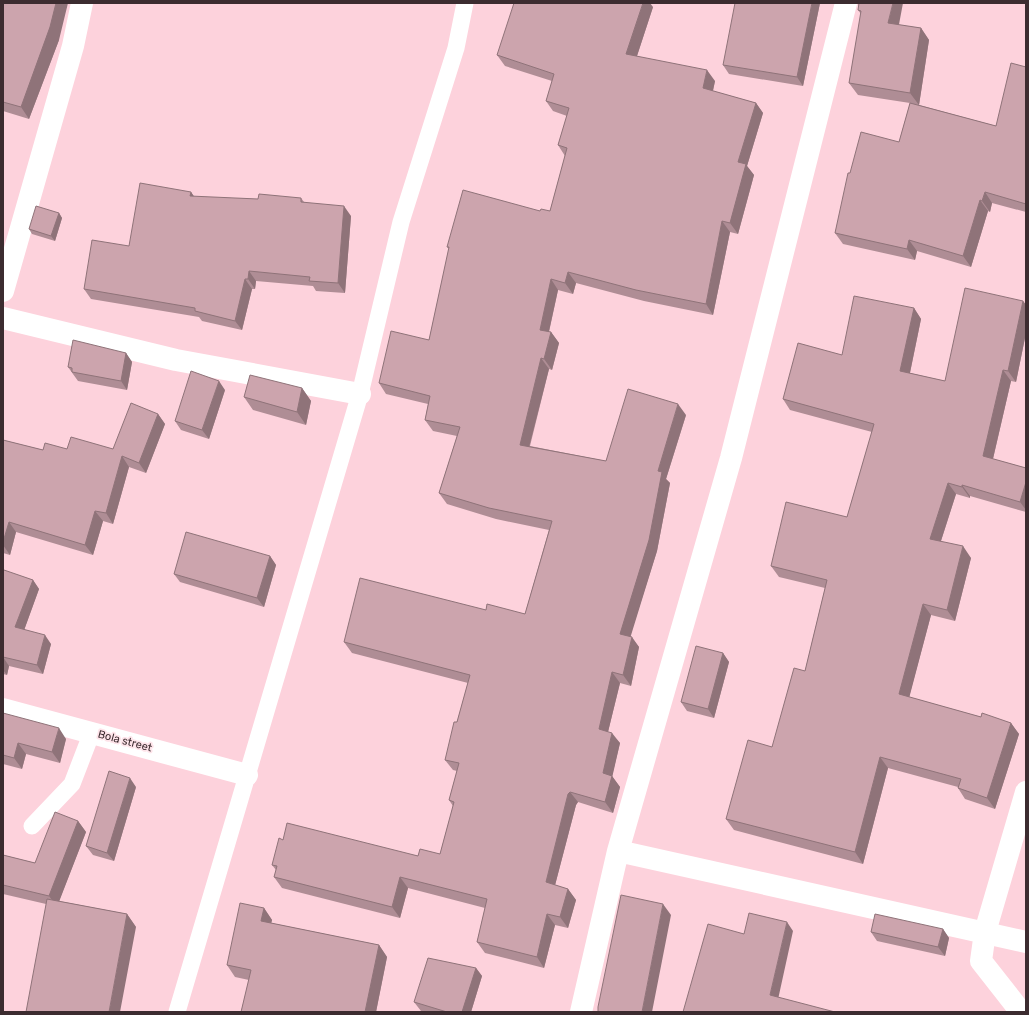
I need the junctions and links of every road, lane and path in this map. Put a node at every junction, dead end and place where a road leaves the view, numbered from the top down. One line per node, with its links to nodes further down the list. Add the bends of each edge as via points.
1 (82, 3): 4 (street, via 73,46)
2 (465, 3): 6 (lane, via 456,48 402,222)
3 (846, 3): 12 (street, via 731,458)
4 (3, 290)
5 (3, 318): 6 (street, via 176,360)
6 (360, 394): 9 (lane)
7 (3, 709): 8 (street, Bola street)
8 (92, 732): 9 (street, Bola street); 11 (lane, via 72,784)
9 (247, 775): 15 (lane)
10 (1026, 792): 13 (street)
11 (32, 826)
12 (618, 851): 13 (street); 16 (street)
13 (985, 932): 14 (street); 17 (street, via 981,961)
14 (1026, 942)
15 (177, 1012)
16 (581, 1012)
17 (1021, 1012)

